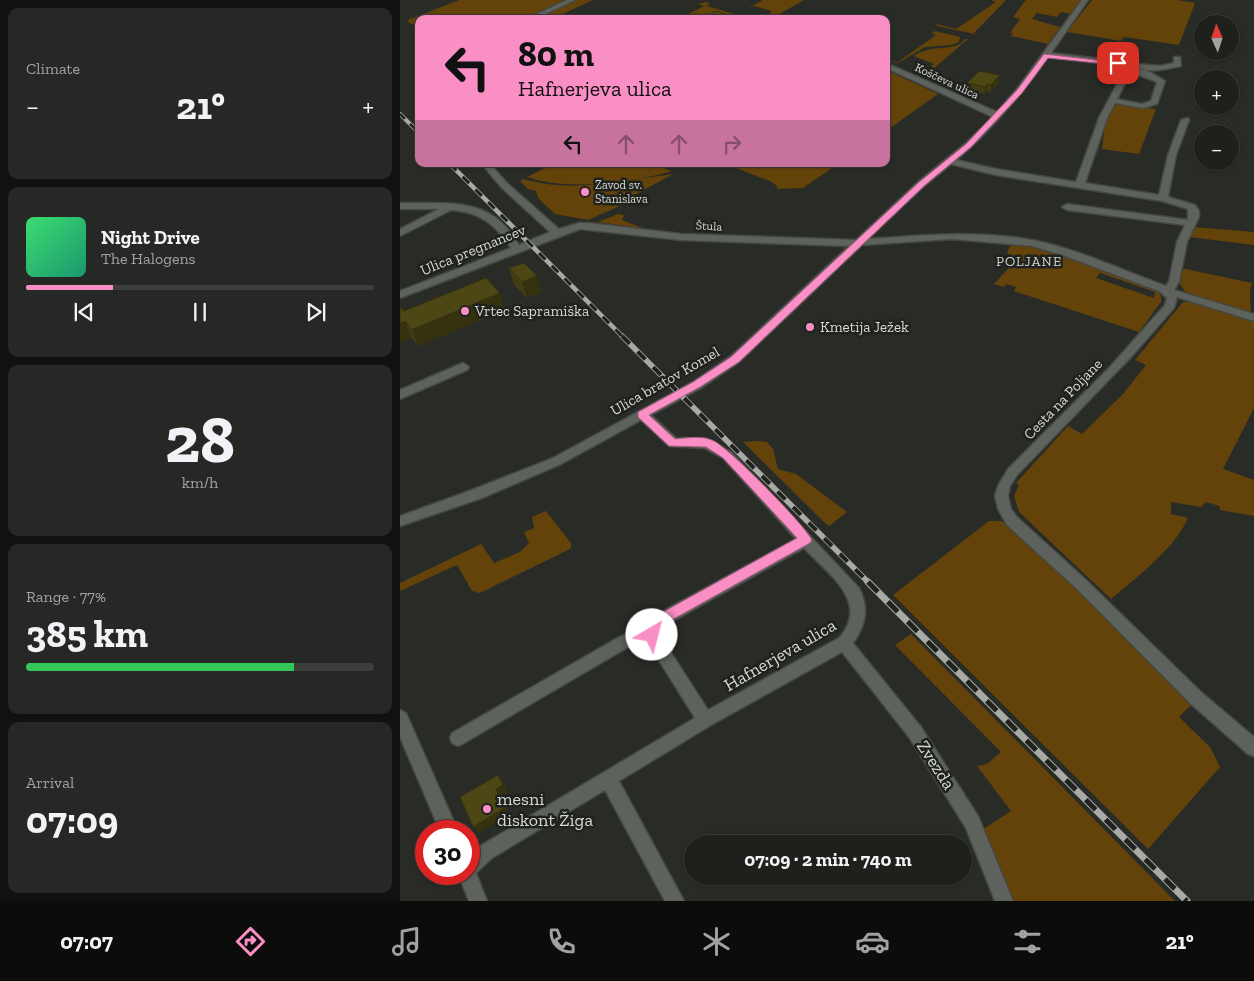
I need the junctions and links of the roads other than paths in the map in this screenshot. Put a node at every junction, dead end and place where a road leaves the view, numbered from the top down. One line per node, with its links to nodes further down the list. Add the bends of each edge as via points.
1 (572, 0): 3 (street)
2 (1085, 0): 4 (street, Ulica bratov Komel)
3 (538, 15)
4 (1046, 55): 7 (street); 9 (street, Ulica bratov Komel)
5 (1177, 59): 7 (street, via 1178,64 1170,66)
6 (890, 67): 9 (street, Koščeva ulica)
7 (1128, 68): 8 (street); 8 (street, via 1161,81 1154,102 1143,106)
8 (1112, 100): 13 (street)
9 (998, 116): 11 (street, Ulica bratov Komel)
10 (1186, 120): 14 (street, via 1172,155)
11 (948, 161): 13 (street); 21 (street, Ulica bratov Komel)
12 (489, 167): 20 (street)
13 (1079, 186): 14 (street)
14 (1163, 198): 18 (street, via 1192,206)
15 (400, 206): 17 (street)
16 (1067, 207): 18 (street)
17 (448, 208): 19 (street); 22 (street, via 469,209 489,216)
18 (1191, 223): 23 (street, via 1182,242 1174,282)
19 (400, 232)
20 (557, 233): 21 (street, Štula, via 589,226 681,237); 22 (street, Ulica pregnancev)
21 (862, 242): 23 (street, via 952,236 1021,241 1069,254); 28 (street, Ulica bratov Komel, via 735,359 697,385)
22 (517, 249): 24 (street, Ulica pregnancev)
23 (1168, 291): 25 (street); 36 (street, Cesta na Poljane, via 1172,297 1170,306 1004,484 1001,498 1012,520 1082,584 1196,698)
24 (400, 295)
25 (1254, 318)
26 (463, 367): 27 (street)
27 (400, 394)
28 (642, 414): 29 (street, Ulica bratov Komel, via 557,461); 30 (street, Hafnerjeva ulica, via 673,443 698,441 710,444 727,455)
29 (400, 521)
30 (806, 540): 31 (street, via 657,622 652,628); 32 (street, Hafnerjeva ulica, via 856,597 856,629)
31 (655, 640): 34 (street); 35 (street, via 640,637 626,641)
32 (844, 643): 34 (street, Hafnerjeva ulica); 43 (street, Zvezda, via 915,732 972,822)
33 (400, 718): 38 (street)
34 (705, 720): 37 (street, Hafnerjeva ulica)
35 (458, 738)
36 (1254, 748)
37 (608, 778): 39 (street, Hafnerjeva ulica); 42 (street)
38 (444, 820)
39 (480, 857)
40 (471, 885): 41 (street)
41 (478, 901)
42 (674, 901)
43 (1004, 901)

